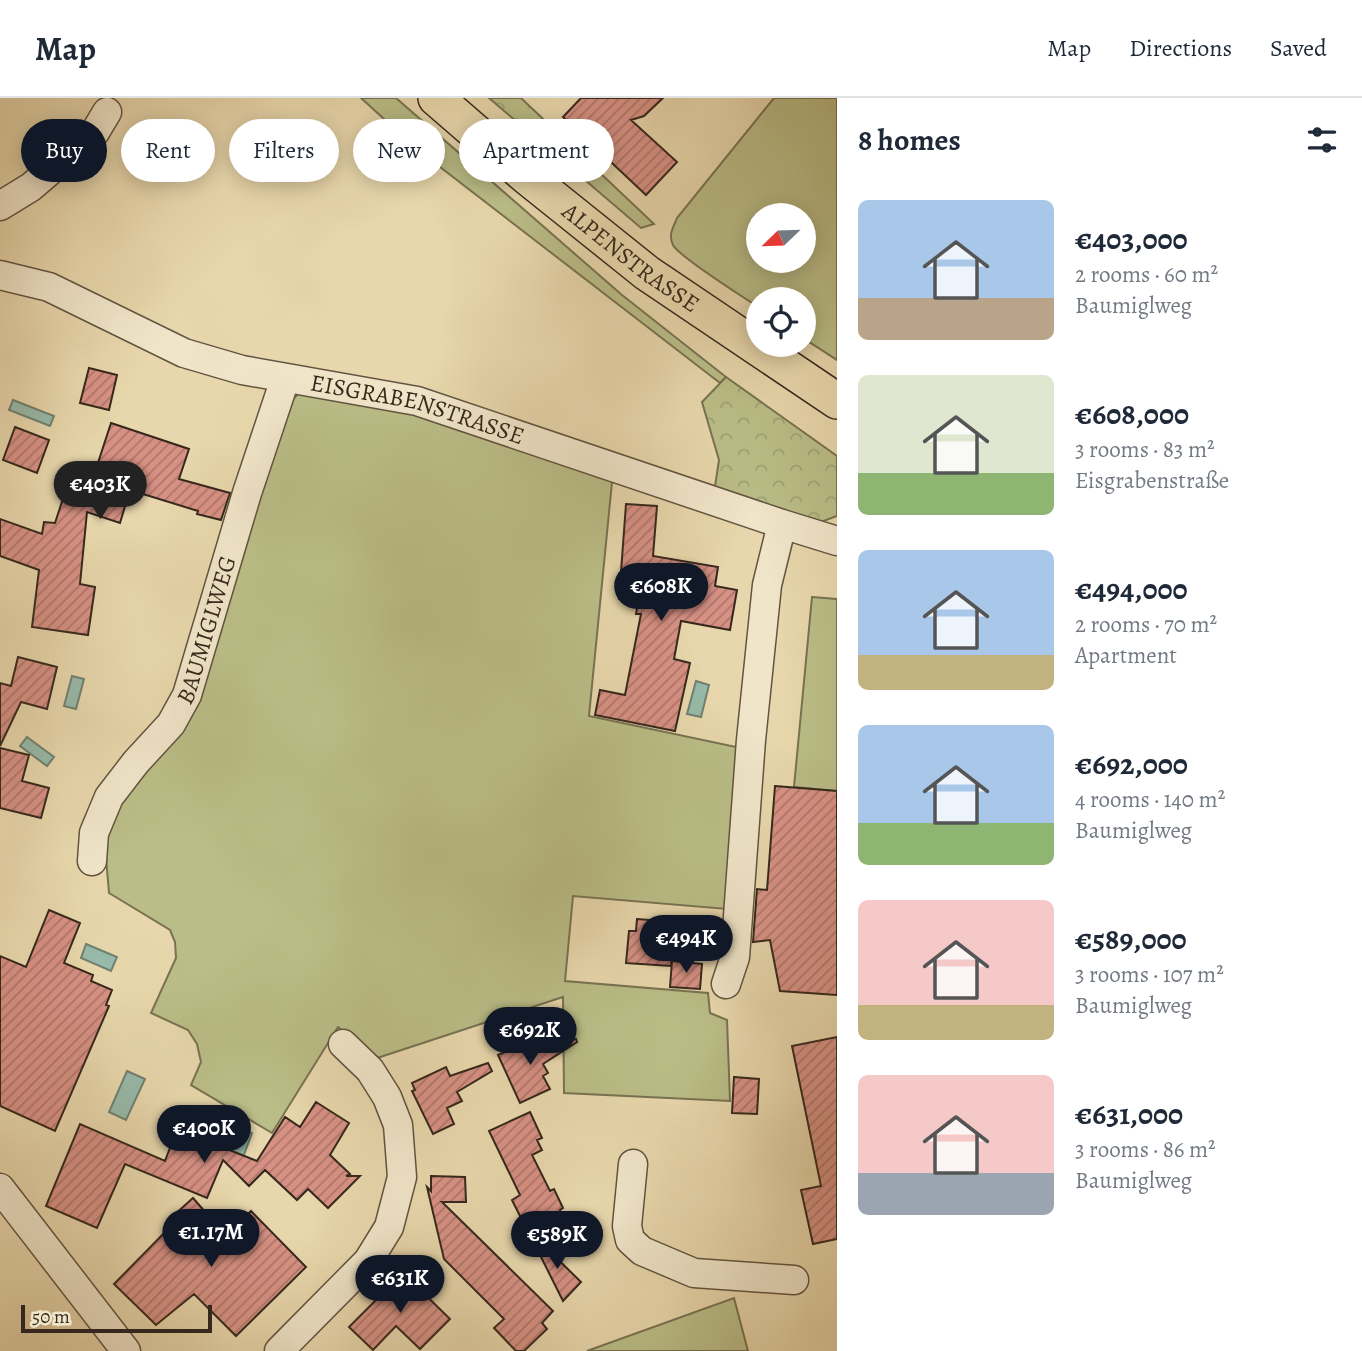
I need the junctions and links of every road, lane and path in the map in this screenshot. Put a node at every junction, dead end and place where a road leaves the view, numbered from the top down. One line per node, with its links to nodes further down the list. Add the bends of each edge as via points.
1 (436, 98): 6 (main road, ALPENSTRASSE, via 647,273)
2 (107, 112): 3 (street, via 95,132 31,187)
3 (0, 206)
4 (0, 275): 5 (street, EISGRABENSTRASSE, via 48,287 184,353)
5 (285, 379): 7 (street, EISGRABENSTRASSE, via 416,401); 9 (street, BAUMIGLWEG, via 187,695 171,724 109,797 94,833)
6 (837, 401)
7 (782, 524): 8 (street, EISGRABENSTRASSE); 10 (street, via 766,584 735,957)
8 (837, 541)
9 (92, 861)
10 (726, 984)
11 (343, 1044): 16 (street, via 370,1070 387,1097 398,1125 402,1177 389,1227 368,1261)
12 (633, 1164): 14 (street, via 627,1226 630,1240 642,1251 694,1273)
13 (0, 1188): 15 (street)
14 (794, 1280)
15 (126, 1351)
16 (279, 1351)

